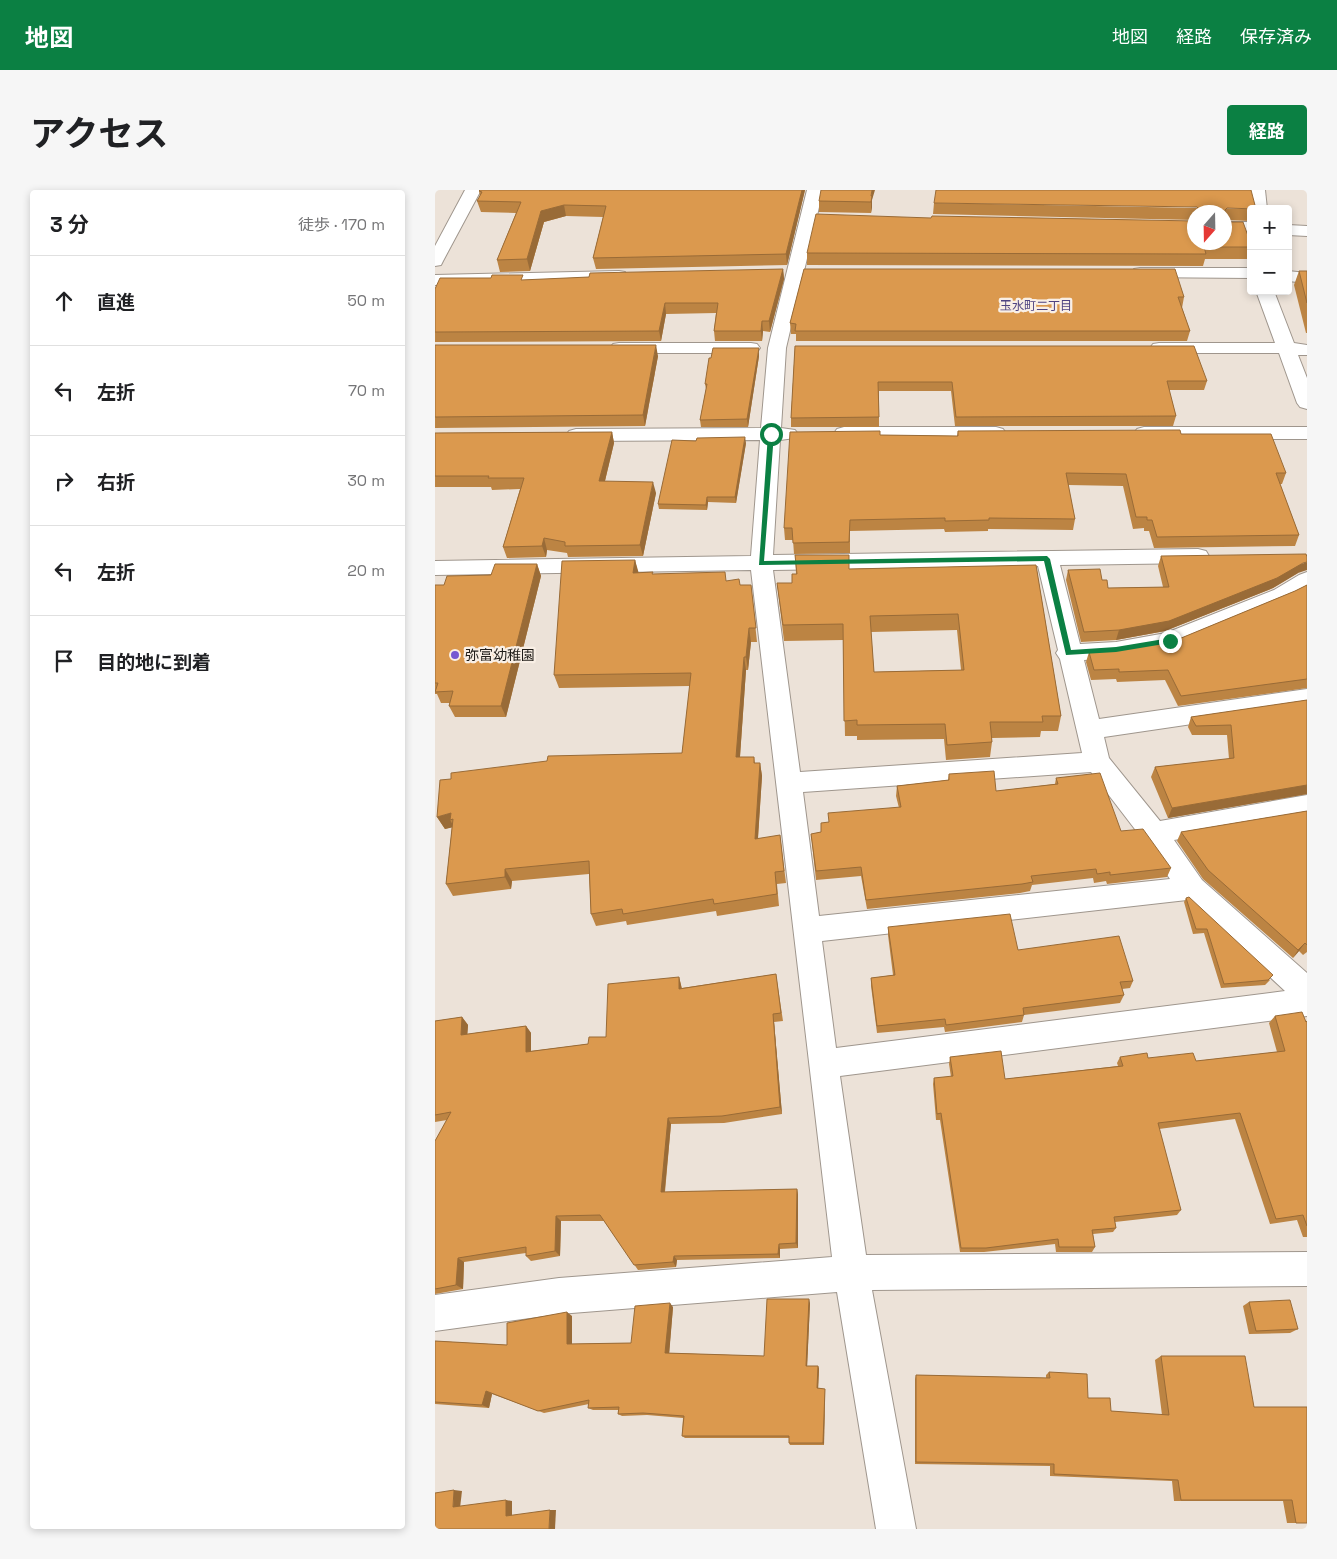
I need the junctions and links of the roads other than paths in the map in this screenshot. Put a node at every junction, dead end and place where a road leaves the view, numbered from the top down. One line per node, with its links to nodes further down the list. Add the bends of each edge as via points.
1 (473, 190): 9 (street)
2 (815, 190): 18 (street, via 818,219 796,273)
3 (1257, 190): 4 (street)
4 (1259, 205)
5 (1232, 227): 6 (street)
6 (1247, 227)
7 (1292, 230): 8 (street)
8 (1307, 231)
9 (435, 260)
10 (1122, 273): 11 (street)
11 (1247, 273)
12 (640, 276): 15 (street)
13 (1292, 276): 14 (street)
14 (1307, 278)
15 (435, 280)
16 (1266, 295): 20 (street)
17 (601, 348): 18 (street)
18 (787, 348): 26 (street)
19 (1147, 348): 20 (street)
20 (1286, 348): 21 (street); 22 (street)
21 (1307, 350)
22 (1307, 403)
23 (1019, 433): 26 (street)
24 (1128, 433): 25 (street)
25 (1307, 433)
26 (771, 434): 27 (street); 30 (street)
27 (554, 435)
28 (1220, 556): 29 (street)
29 (1047, 559): 30 (street); 33 (street)
30 (761, 563): 31 (street); 37 (street)
31 (435, 568)
32 (1307, 580): 33 (street, via 1282,595 1170,641 1116,650)
33 (1069, 653): 35 (street)
34 (1307, 698): 35 (street)
35 (1088, 730): 36 (street)
36 (1097, 762): 37 (street); 39 (street)
37 (788, 783): 41 (street)
38 (1307, 806): 39 (street)
39 (1154, 833): 40 (street)
40 (1192, 888): 41 (street); 42 (street)
41 (806, 930): 44 (street)
42 (1307, 992)
43 (1307, 1002): 44 (street)
44 (823, 1064): 46 (street)
45 (1307, 1269): 46 (street)
46 (851, 1272): 47 (street, via 559,1296); 48 (street)
47 (435, 1313)
48 (896, 1529)

